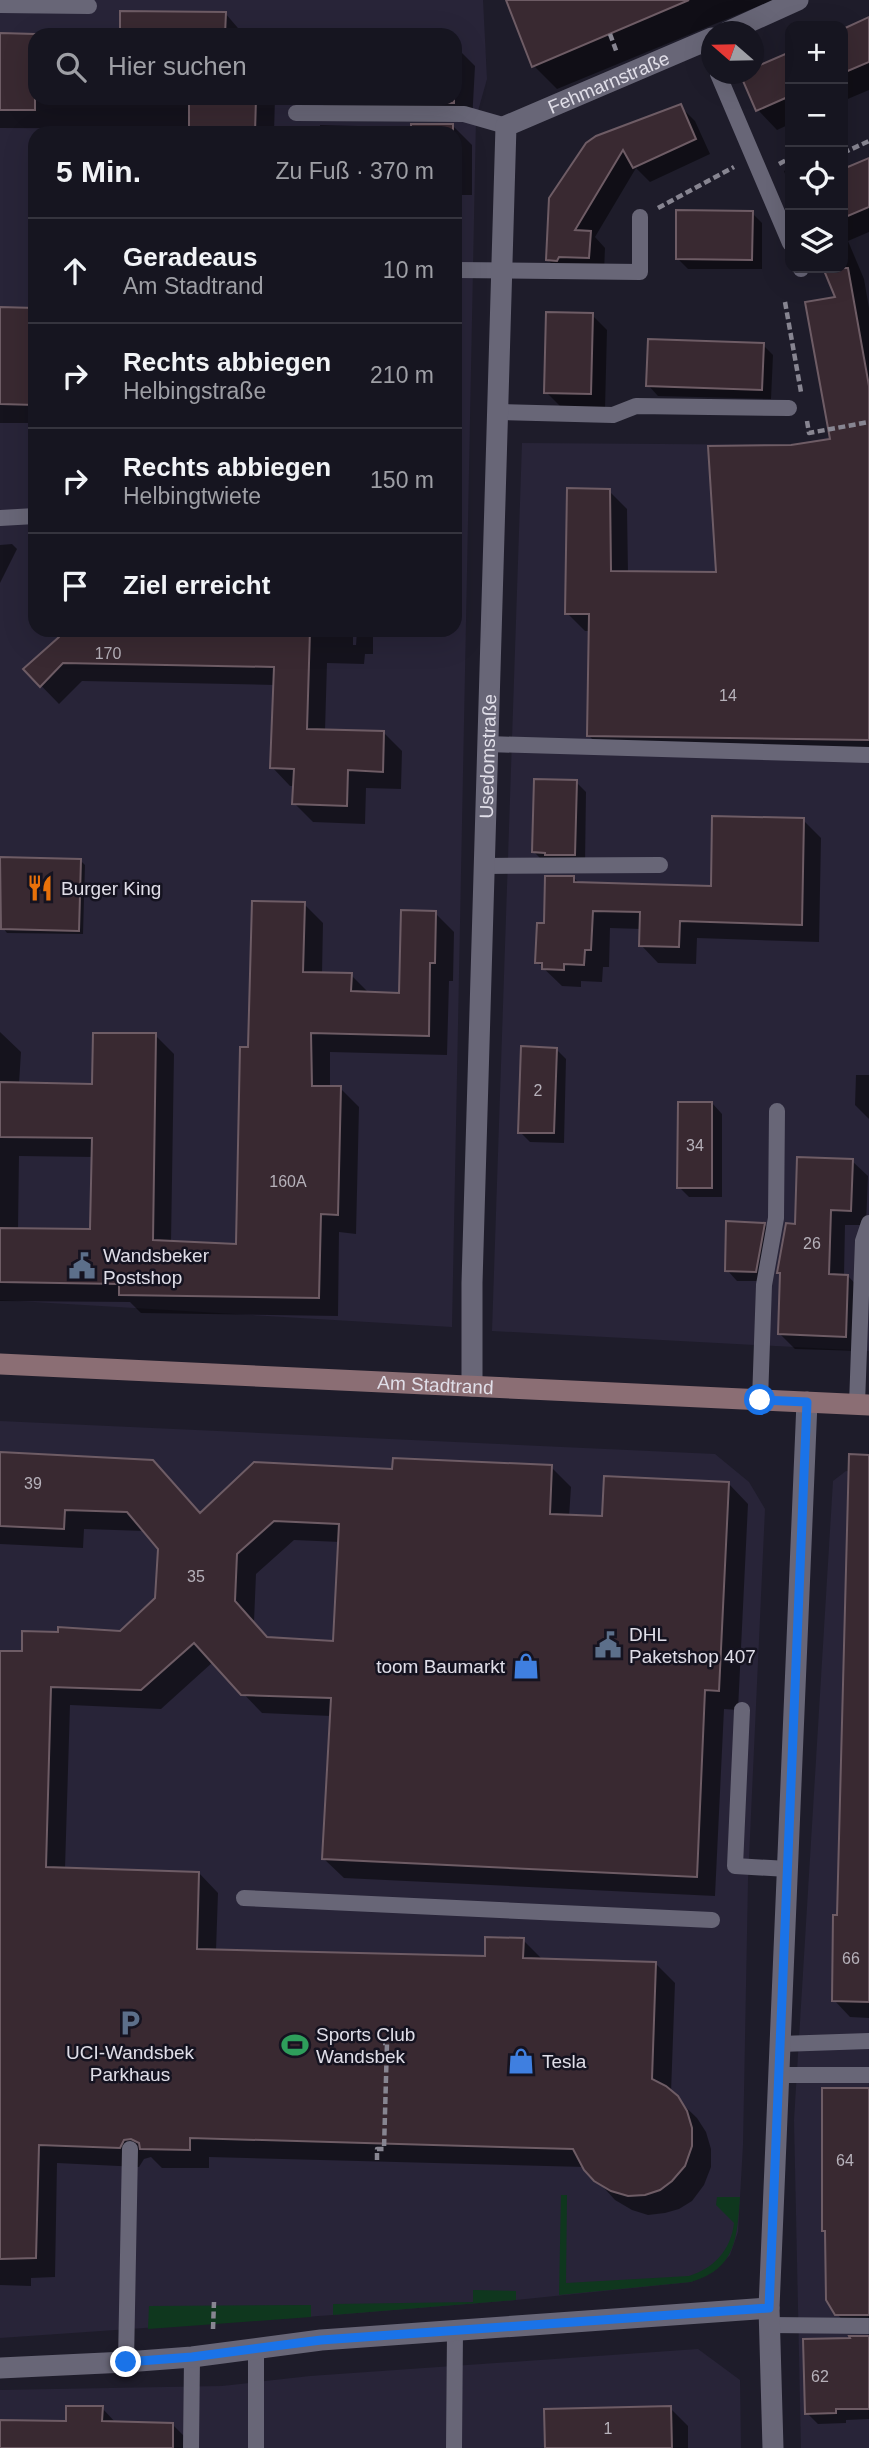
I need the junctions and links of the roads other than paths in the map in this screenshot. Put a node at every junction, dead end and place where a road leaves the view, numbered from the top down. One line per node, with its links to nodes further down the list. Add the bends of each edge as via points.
1 (798, 0): 4 (street)
2 (0, 5): 3 (lane)
3 (89, 6)
4 (751, 21)
5 (701, 49): 8 (street, Fehmarnstraße)
6 (722, 84): 10 (lane)
7 (296, 113): 8 (lane, via 464,114)
8 (506, 126): 12 (street, Usedomstraße)
9 (640, 217): 12 (lane, via 640,272)
10 (785, 231)
11 (462, 270): 12 (lane)
12 (500, 270): 14 (street, Usedomstraße)
13 (796, 406): 14 (lane, via 636,406 613,415)
14 (496, 412): 17 (street, Usedomstraße)
15 (28, 516): 16 (lane)
16 (0, 517)
17 (487, 744): 18 (lane); 20 (street, Usedomstraße)
18 (869, 755)
19 (660, 865): 20 (lane)
20 (483, 866): 24 (street, Usedomstraße)
21 (777, 1111): 25 (lane, via 776,1218 764,1285)
22 (869, 1223): 27 (lane, via 863,1241)
23 (0, 1364): 24 (main road, Am Stadtrand)
24 (472, 1386): 25 (main road, Am Stadtrand)
25 (760, 1400): 26 (main road, Am Stadtrand)
26 (807, 1402): 27 (main road, Am Stadtrand); 29 (street)
27 (863, 1404)
28 (742, 1710): 29 (lane, via 735,1866)
29 (788, 1869): 33 (street)
30 (244, 1898): 31 (lane)
31 (712, 1920)
32 (869, 2041): 33 (lane)
33 (780, 2044): 34 (street)
34 (779, 2075): 35 (lane); 37 (street)
35 (869, 2075)
36 (130, 2149): 42 (lane)
37 (770, 2317): 38 (lane); 39 (street); 47 (street)
38 (869, 2326)
39 (455, 2330): 40 (street); 46 (lane)
40 (256, 2349): 41 (street); 45 (lane)
41 (192, 2357): 42 (street); 44 (lane)
42 (126, 2362): 43 (street)
43 (0, 2368)
44 (191, 2448)
45 (256, 2448)
46 (454, 2448)
47 (773, 2448)

